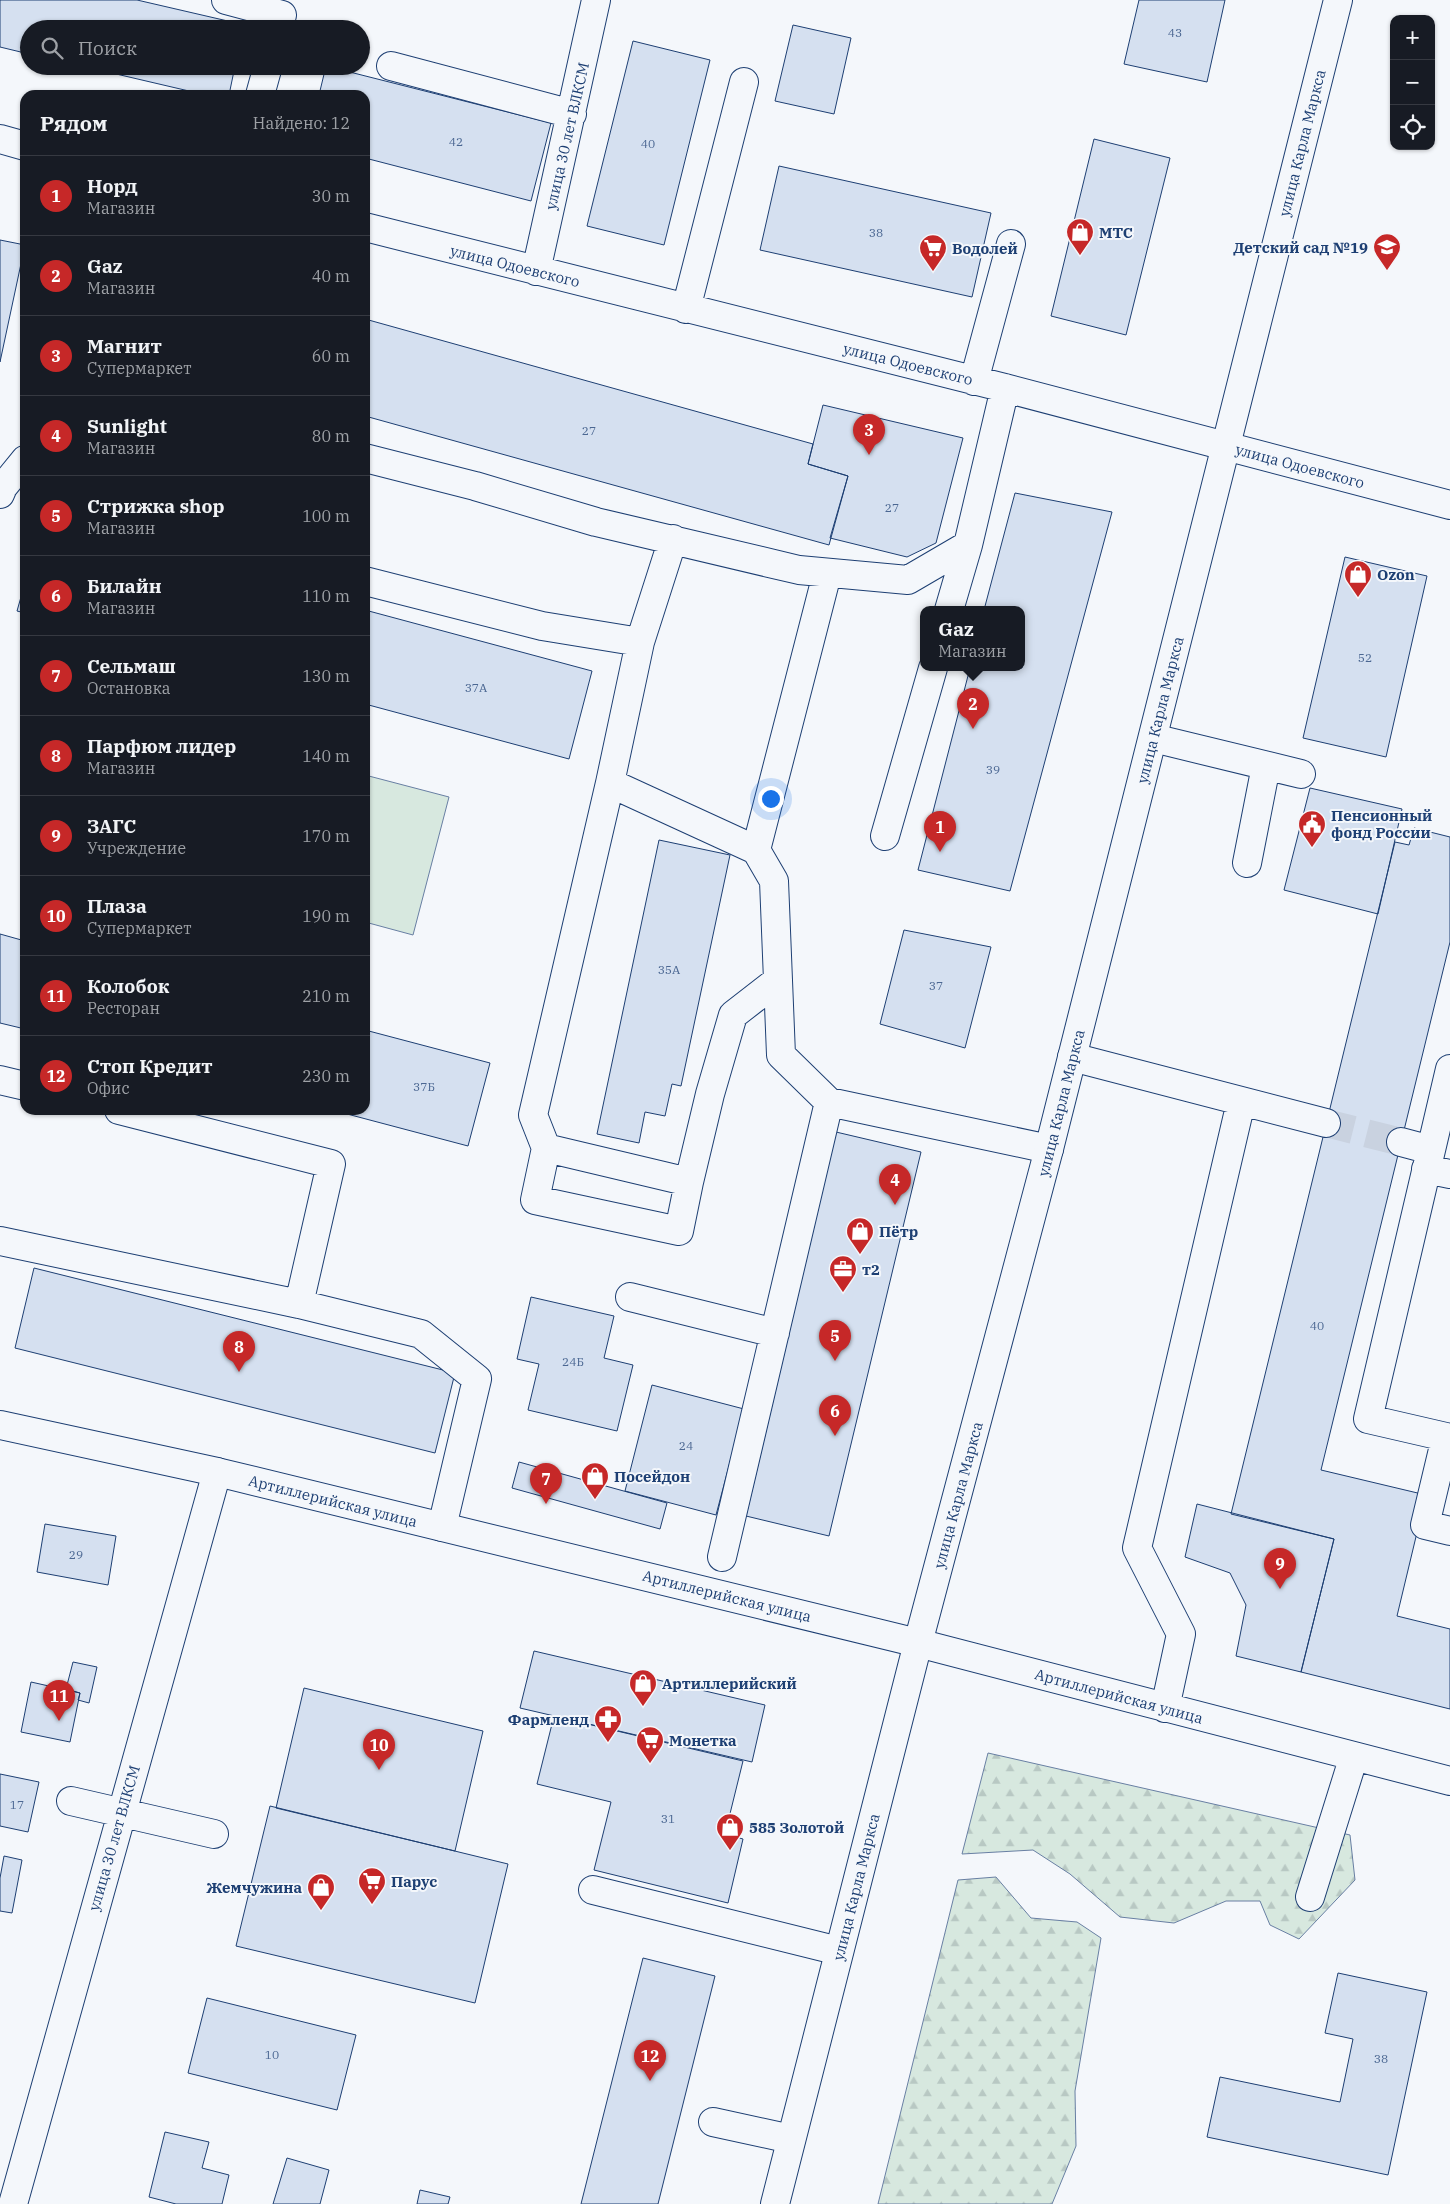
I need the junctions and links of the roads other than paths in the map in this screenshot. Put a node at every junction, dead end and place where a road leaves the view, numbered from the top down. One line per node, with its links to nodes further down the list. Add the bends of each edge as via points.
1 (226, 0): 4 (main road, via 282,15)
2 (596, 0): 9 (main road, улица 30 лет ВЛКСМ)
3 (1338, 0): 18 (main road, улица Карла Маркса)
4 (281, 20)
5 (391, 66): 9 (main road)
6 (266, 75): 8 (main road)
7 (744, 82): 15 (main road)
8 (261, 90)
9 (572, 114): 14 (main road, улица 30 лет ВЛКСМ)
10 (0, 139): 11 (main road)
11 (20, 145)
12 (370, 228): 14 (main road, улица Одоевского)
13 (1011, 244): 16 (main road)
14 (536, 271): 15 (main road, улица Одоевского)
15 (686, 309): 16 (main road, улица Одоевского)
16 (974, 381): 17 (main road, улица Одоевского)
17 (1006, 388): 18 (main road, улица Одоевского); 24 (main road)
18 (1225, 446): 22 (main road, улица Одоевского); 30 (main road, улица Карла Маркса)
19 (370, 459): 23 (main road, via 596,522)
20 (20, 466): 21 (main road)
21 (0, 494)
22 (1450, 505)
23 (673, 539): 25 (main road); 28 (main road)
24 (968, 546): 25 (main road, via 908,580); 27 (main road)
25 (827, 574): 35 (main road)
26 (370, 582): 28 (main road, via 542,626)
27 (951, 606)
28 (640, 642): 33 (main road)
29 (932, 671): 34 (main road)
30 (1153, 738): 31 (main road); 38 (main road, улица Карла Маркса)
31 (1266, 766): 32 (main road); 36 (main road)
32 (1300, 774)
33 (610, 783): 35 (main road); 47 (main road, via 533,1116)
34 (885, 836)
35 (756, 850): 37 (main road, via 774,881)
36 (1247, 862)
37 (778, 980): 42 (main road, via 782,1055); 50 (main road, via 733,1015)
38 (1072, 1057): 43 (main road); 48 (main road, улица Карла Маркса)
39 (1450, 1069): 49 (main road)
40 (0, 1080): 41 (main road)
41 (20, 1085)
42 (829, 1102): 48 (main road); 54 (main road)
43 (1241, 1102): 45 (main road); 61 (main road, via 1137,1548 1181,1634)
44 (139, 1115): 53 (main road, via 331,1164)
45 (1326, 1124)
46 (1401, 1142): 49 (main road)
47 (546, 1148): 50 (main road); 50 (main road, via 534,1200 679,1231)
48 (1049, 1149): 60 (main road, улица Карла Маркса)
49 (1436, 1164): 58 (main road, via 1368,1419 1446,1437 1425,1526)
50 (689, 1182)
51 (0, 1241): 53 (main road)
52 (630, 1297): 54 (main road)
53 (299, 1304): 57 (main road, via 421,1334 477,1379)
54 (775, 1332): 59 (main road)
55 (0, 1425): 56 (main road, Артиллерийская улица)
56 (217, 1472): 57 (main road, Артиллерийская улица); 65 (main road, улица 30 лет ВЛКСМ)
57 (442, 1527): 60 (main road, Артиллерийская улица)
58 (1450, 1531)
59 (722, 1557)
60 (918, 1643): 61 (main road, Артиллерийская улица); 69 (main road, улица Карла Маркса)
61 (1165, 1708): 62 (main road, Артиллерийская улица)
62 (1354, 1756): 63 (main road, Артиллерийская улица); 68 (main road)
63 (1450, 1781)
64 (71, 1801): 65 (main road)
65 (121, 1813): 66 (main road); 72 (main road, улица 30 лет ВЛКСМ)
66 (214, 1834)
67 (592, 1890): 69 (main road)
68 (1310, 1897)
69 (839, 1951): 71 (main road, улица Карла Маркса)
70 (712, 2122): 71 (main road)
71 (791, 2139): 73 (main road, улица Карла Маркса)
72 (13, 2204)
73 (774, 2204)

